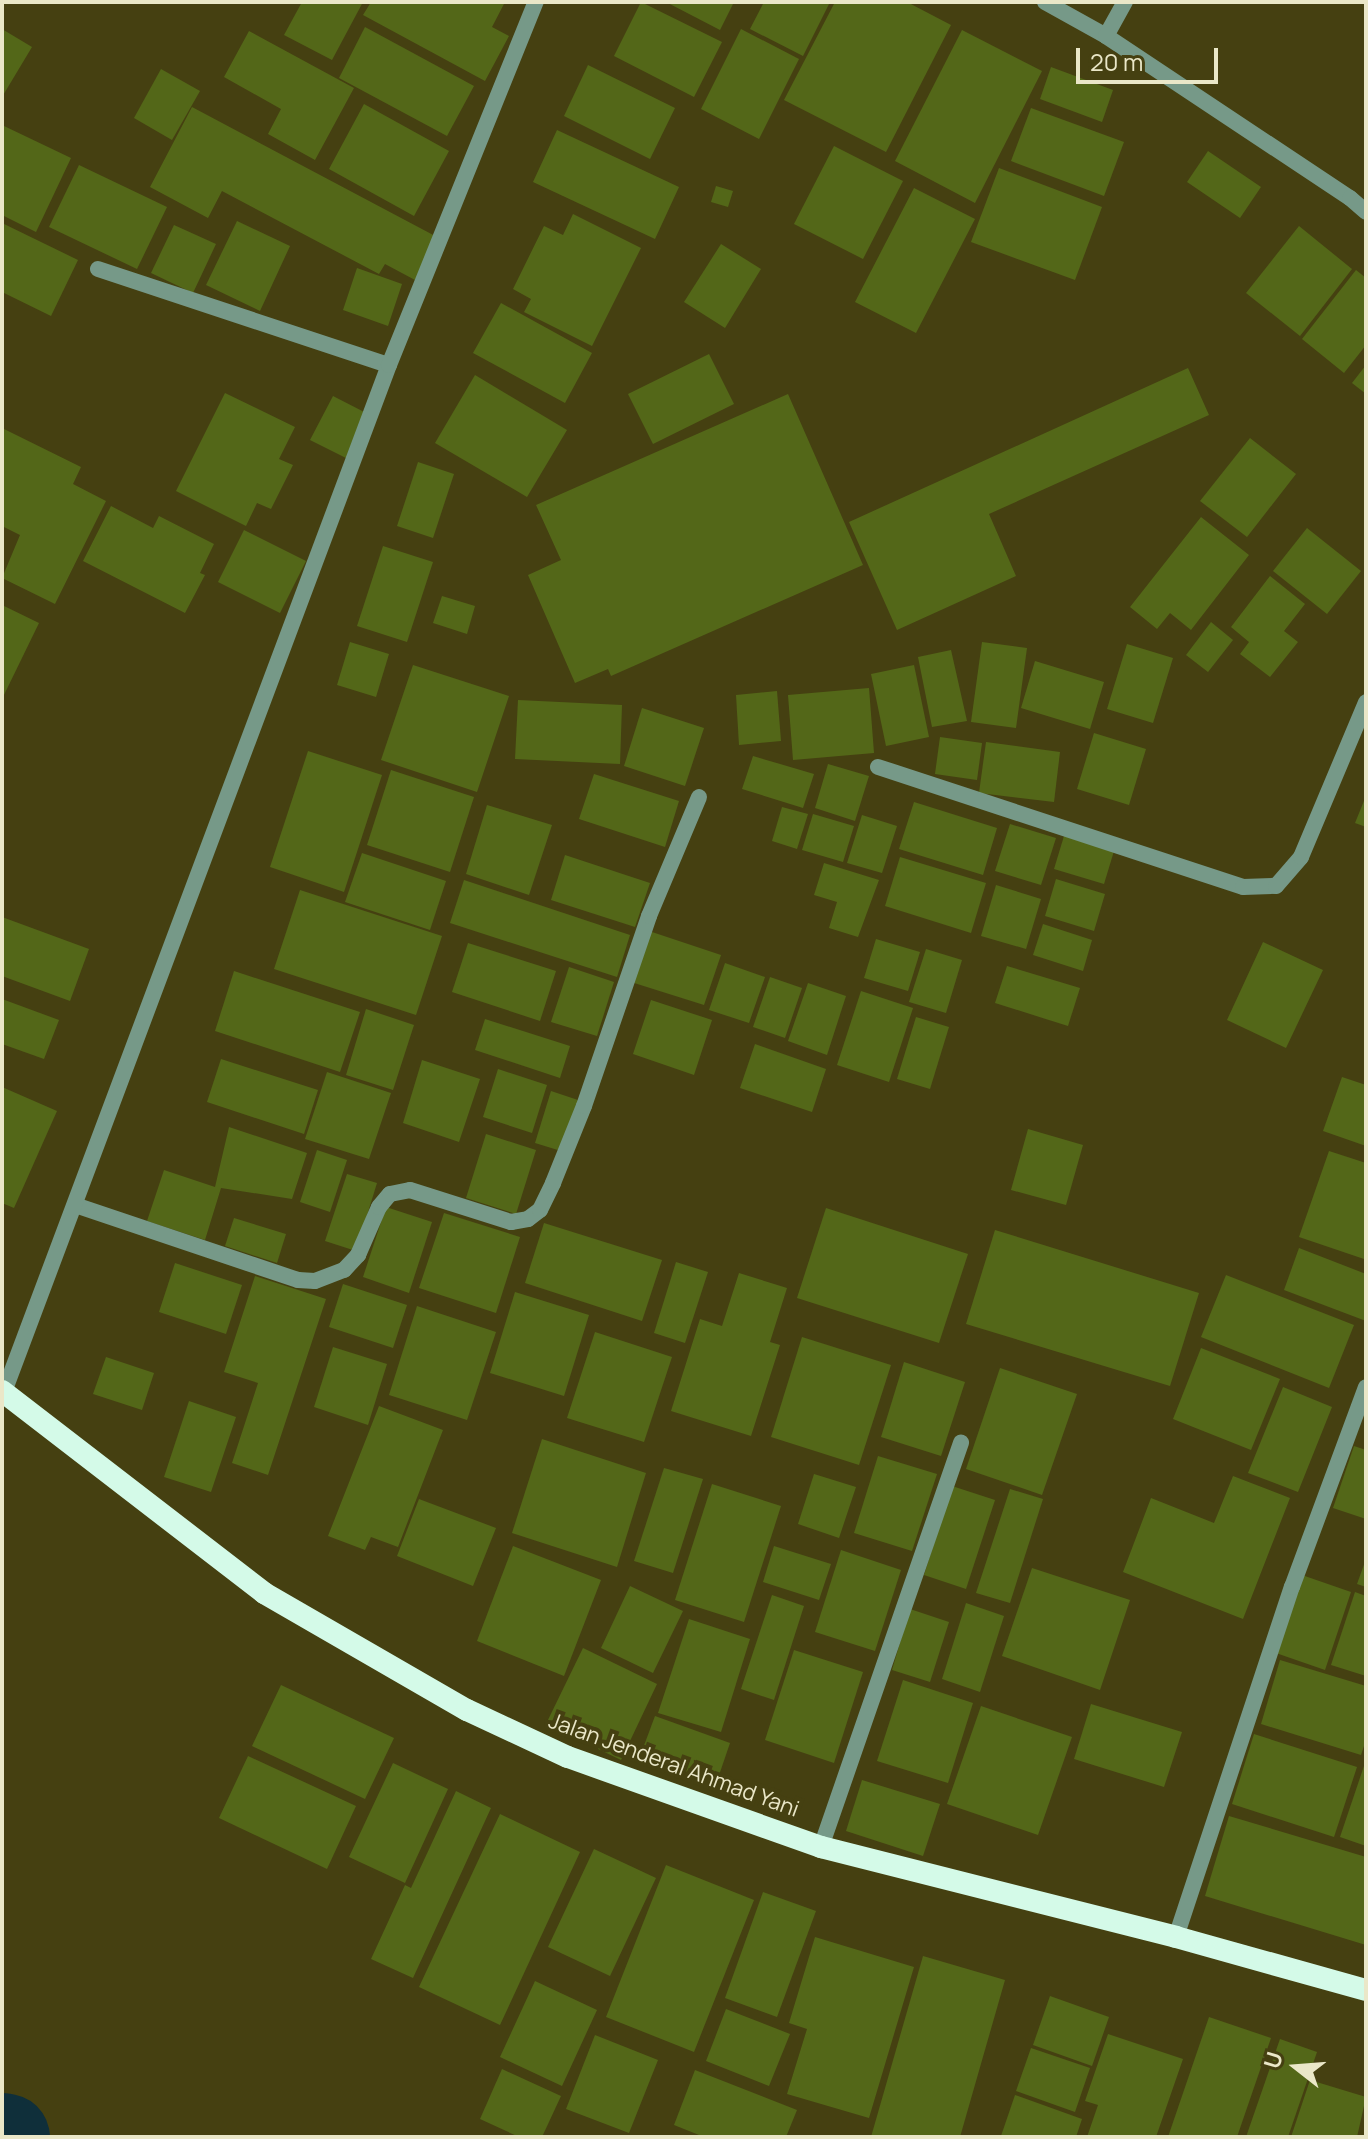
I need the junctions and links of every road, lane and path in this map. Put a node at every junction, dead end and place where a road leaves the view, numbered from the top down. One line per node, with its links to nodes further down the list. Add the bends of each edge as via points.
1 (536, 2): 7 (street)
2 (1045, 2): 4 (street)
3 (1125, 2): 4 (street)
4 (1106, 36): 5 (street)
5 (1366, 212)
6 (98, 269): 7 (street)
7 (389, 365): 11 (street)
8 (1366, 702): 9 (street, via 1301,857 1276,886 1243,887)
9 (878, 767)
10 (699, 797): 11 (street, via 649,916 558,1170 540,1210 528,1219 511,1222 410,1190 390,1194 358,1255 344,1270 315,1281 298,1280)
11 (75, 1205): 13 (street)
12 (1366, 1387): 16 (street, via 1292,1587)
13 (3, 1392): 15 (highway, Jalan Jenderal Ahmad Yani, via 264,1593 467,1710 568,1757)
14 (961, 1443): 15 (street)
15 (821, 1847): 16 (highway, Jalan Jenderal Ahmad Yani)
16 (1176, 1937): 17 (highway, Jalan Jenderal Ahmad Yani)
17 (1366, 1990)

